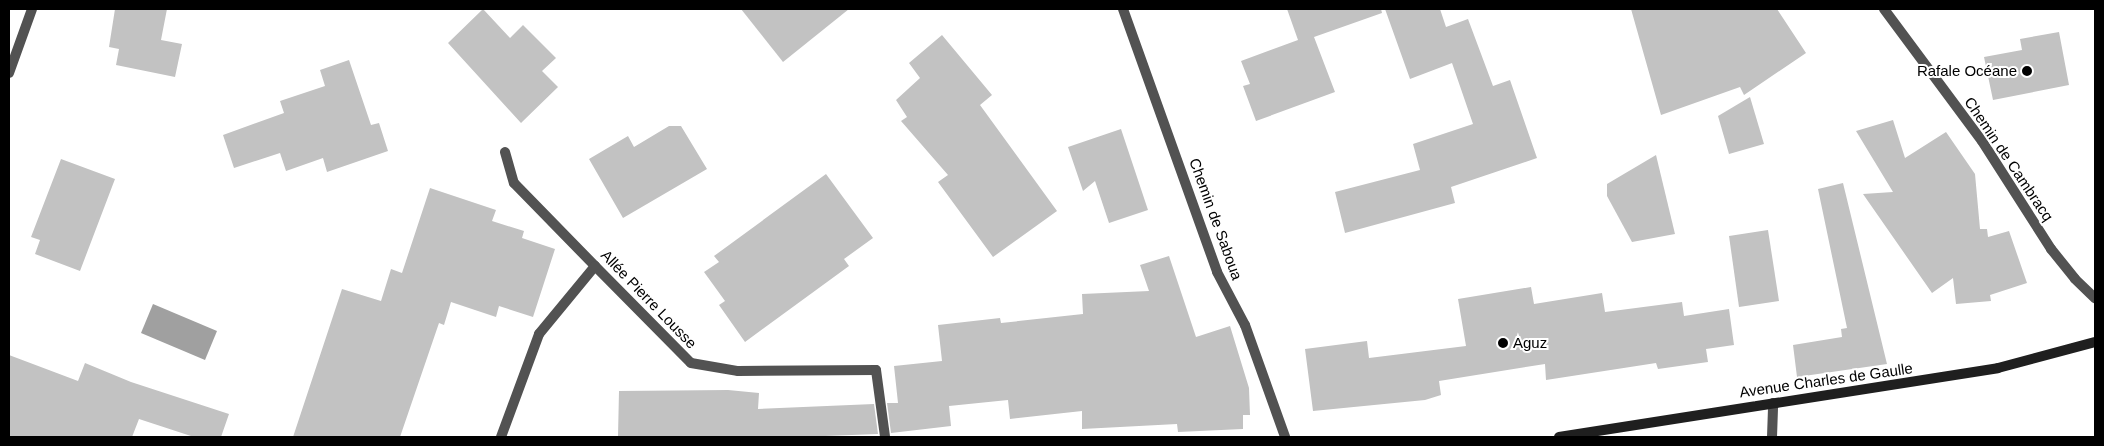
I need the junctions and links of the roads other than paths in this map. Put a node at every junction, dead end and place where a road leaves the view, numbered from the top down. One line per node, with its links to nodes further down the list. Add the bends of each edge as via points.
1 (32, 9): 4 (street)
2 (1123, 9): 12 (street, Chemin de Saboua, via 1217,272 1245,324)
3 (1884, 9): 7 (street, Chemin de Cambracq, via 1982,141 2051,249)
4 (9, 73)
5 (505, 152): 6 (street, Allée Pierre Lousse, via 514,183)
6 (595, 266): 10 (street, via 539,334); 11 (street, Allée Pierre Lousse, via 691,363 738,371 876,370)
7 (2095, 298)
8 (2095, 342): 9 (street, Avenue Charles de Gaulle, via 1998,368)
9 (1773, 402): 13 (street, Avenue Charles de Gaulle); 14 (street)
10 (501, 437)
11 (885, 437)
12 (1285, 437)
13 (1559, 437)
14 (1772, 437)

